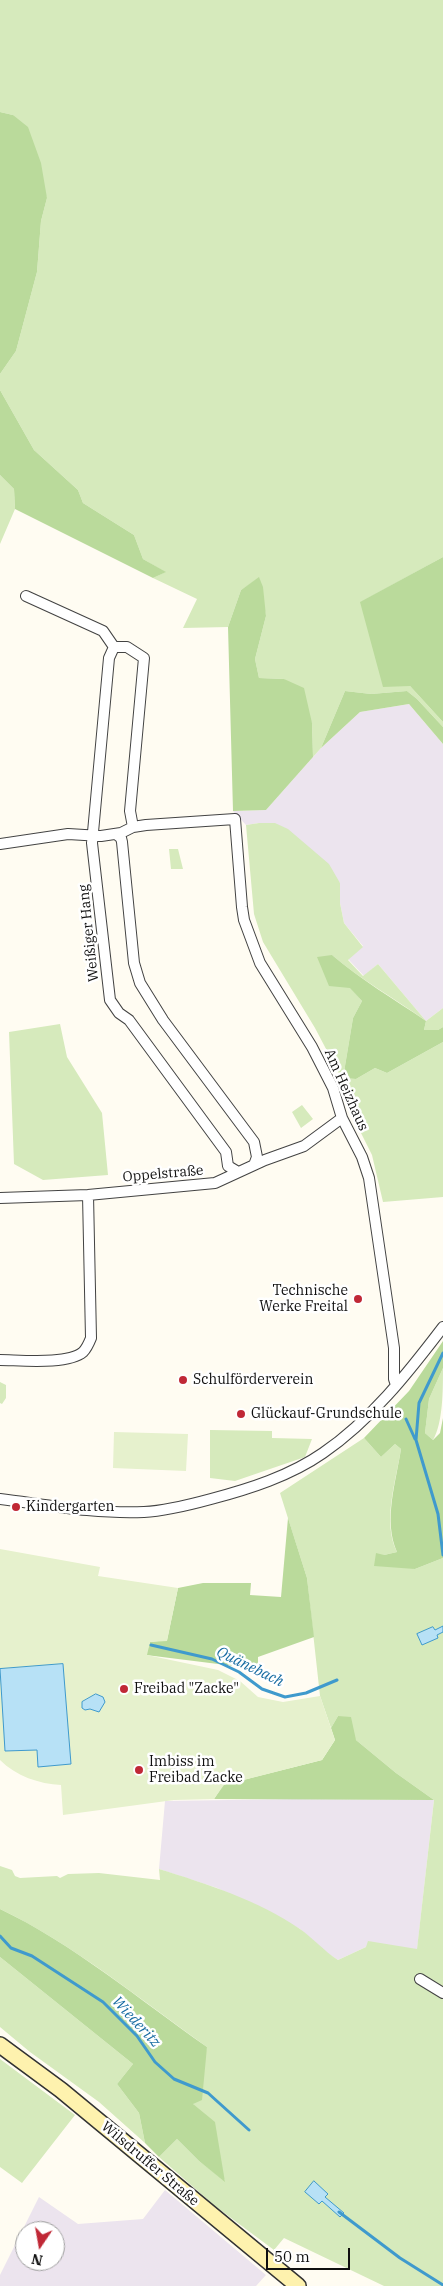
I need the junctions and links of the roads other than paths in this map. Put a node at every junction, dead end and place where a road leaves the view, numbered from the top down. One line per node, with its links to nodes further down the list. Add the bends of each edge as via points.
1 (26, 596): 2 (street, via 103,631)
2 (114, 647): 3 (street, via 127,647 144,658 130,811); 5 (street, Weißiger Hang, via 109,658)
3 (134, 827): 4 (street); 7 (street, Am Heizhaus, via 235,819 243,914 255,951 312,1047 333,1088)
4 (116, 834): 5 (street); 8 (street, via 122,842 134,963 140,983 163,1020 254,1142 257,1157)
5 (92, 836): 6 (street, via 68,834); 9 (street, Weißiger Hang, via 110,1000 130,1020 226,1152 228,1166)
6 (0, 844)
7 (342, 1118): 8 (street, Oppelstraße, via 304,1146); 14 (street, Am Heizhaus, via 369,1178 394,1348)
8 (254, 1166): 9 (street, Oppelstraße)
9 (238, 1172): 10 (street, Oppelstraße, via 215,1183)
10 (88, 1195): 11 (street, Oppelstraße); 13 (street, via 91,1338 76,1356 50,1360)
11 (0, 1198)
12 (443, 1327): 14 (street)
13 (0, 1360)
14 (396, 1385): 15 (street, via 350,1432 323,1454 258,1486 224,1496 142,1512 95,1512)
15 (0, 1499)
16 (420, 1979): 17 (street)
17 (443, 1993)
18 (0, 2044): 19 (main road, Wilsdruffer Straße, via 61,2090)
19 (298, 2286)

